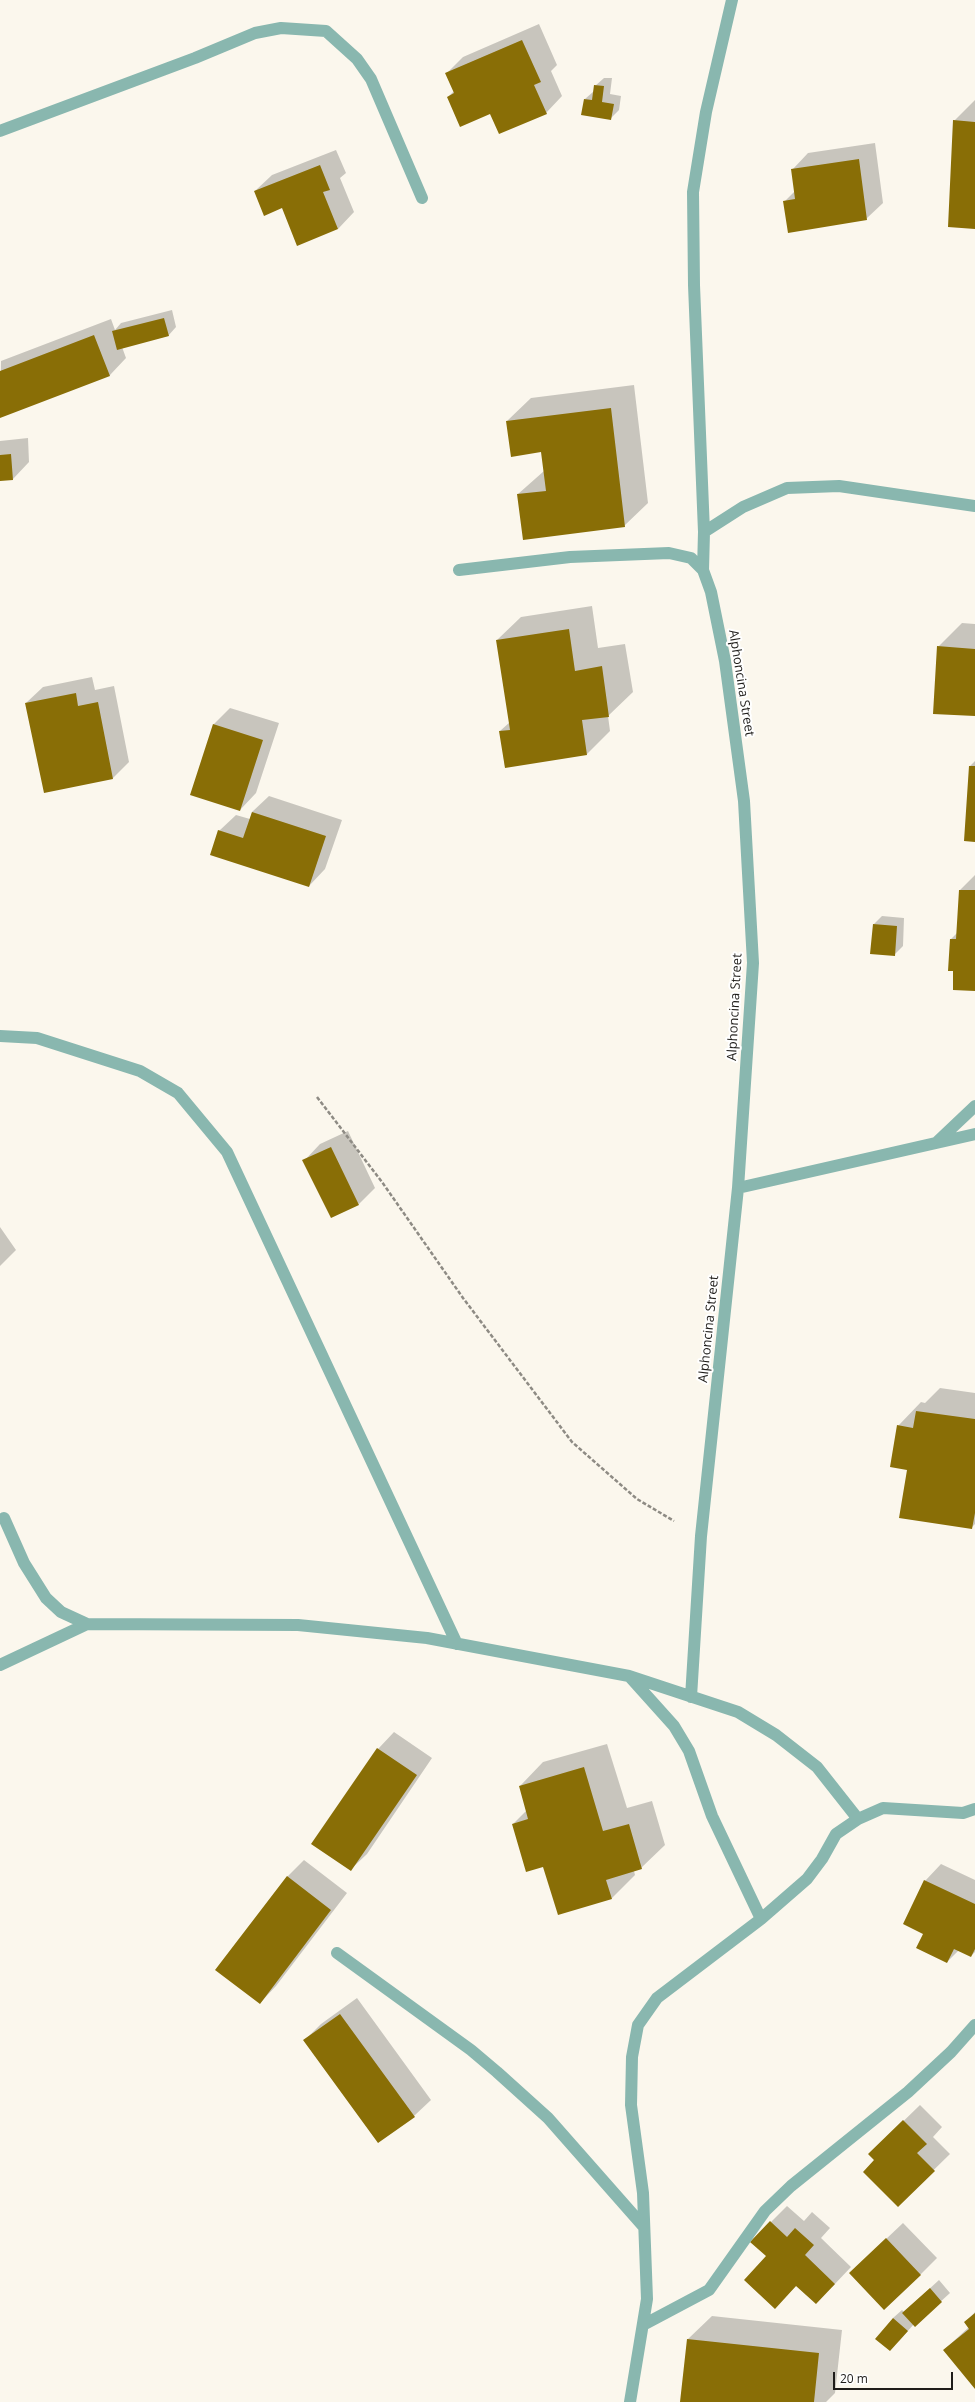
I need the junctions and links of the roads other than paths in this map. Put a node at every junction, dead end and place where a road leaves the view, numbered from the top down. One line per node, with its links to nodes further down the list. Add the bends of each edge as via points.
1 (732, 0): 5 (street, via 706,112 693,192 694,285)
2 (0, 131): 3 (street, via 255,33 281,28 326,31 357,59 371,79)
3 (422, 198)
4 (975, 506): 5 (street, via 839,486 787,488 743,507)
5 (704, 532): 7 (street)
6 (459, 570): 7 (street, Alphoncina Street, via 570,557 669,553 691,558)
7 (703, 570): 12 (street, Alphoncina Street, via 711,592 725,661 744,801 753,963)
8 (0, 1036): 15 (street, via 38,1038 140,1071 178,1093 227,1152)
9 (975, 1106): 11 (street)
10 (975, 1134): 11 (street)
11 (937, 1142): 12 (street)
12 (738, 1188): 18 (street, Alphoncina Street, via 701,1536)
13 (4, 1518): 14 (street, via 24,1563 46,1598 61,1612)
14 (87, 1624): 15 (street, via 298,1625 427,1638); 16 (street)
15 (457, 1644): 17 (street)
16 (0, 1665)
17 (629, 1676): 18 (street); 21 (street, via 674,1726 689,1751 712,1816)
18 (691, 1697): 20 (street, via 738,1712 776,1735 817,1768)
19 (975, 1809): 20 (street, via 963,1813 883,1808)
20 (858, 1819): 21 (street, via 836,1834 822,1859 806,1879)
21 (761, 1919): 24 (street, via 657,1998 638,2025 632,2057 631,2105 643,2193)
22 (337, 1953): 24 (street, via 471,2050 497,2072 548,2118)
23 (975, 2025): 25 (street, via 951,2052 908,2092 791,2186 765,2211 709,2290)
24 (644, 2228): 25 (street, via 647,2299)
25 (643, 2326): 26 (street)
26 (630, 2402)

